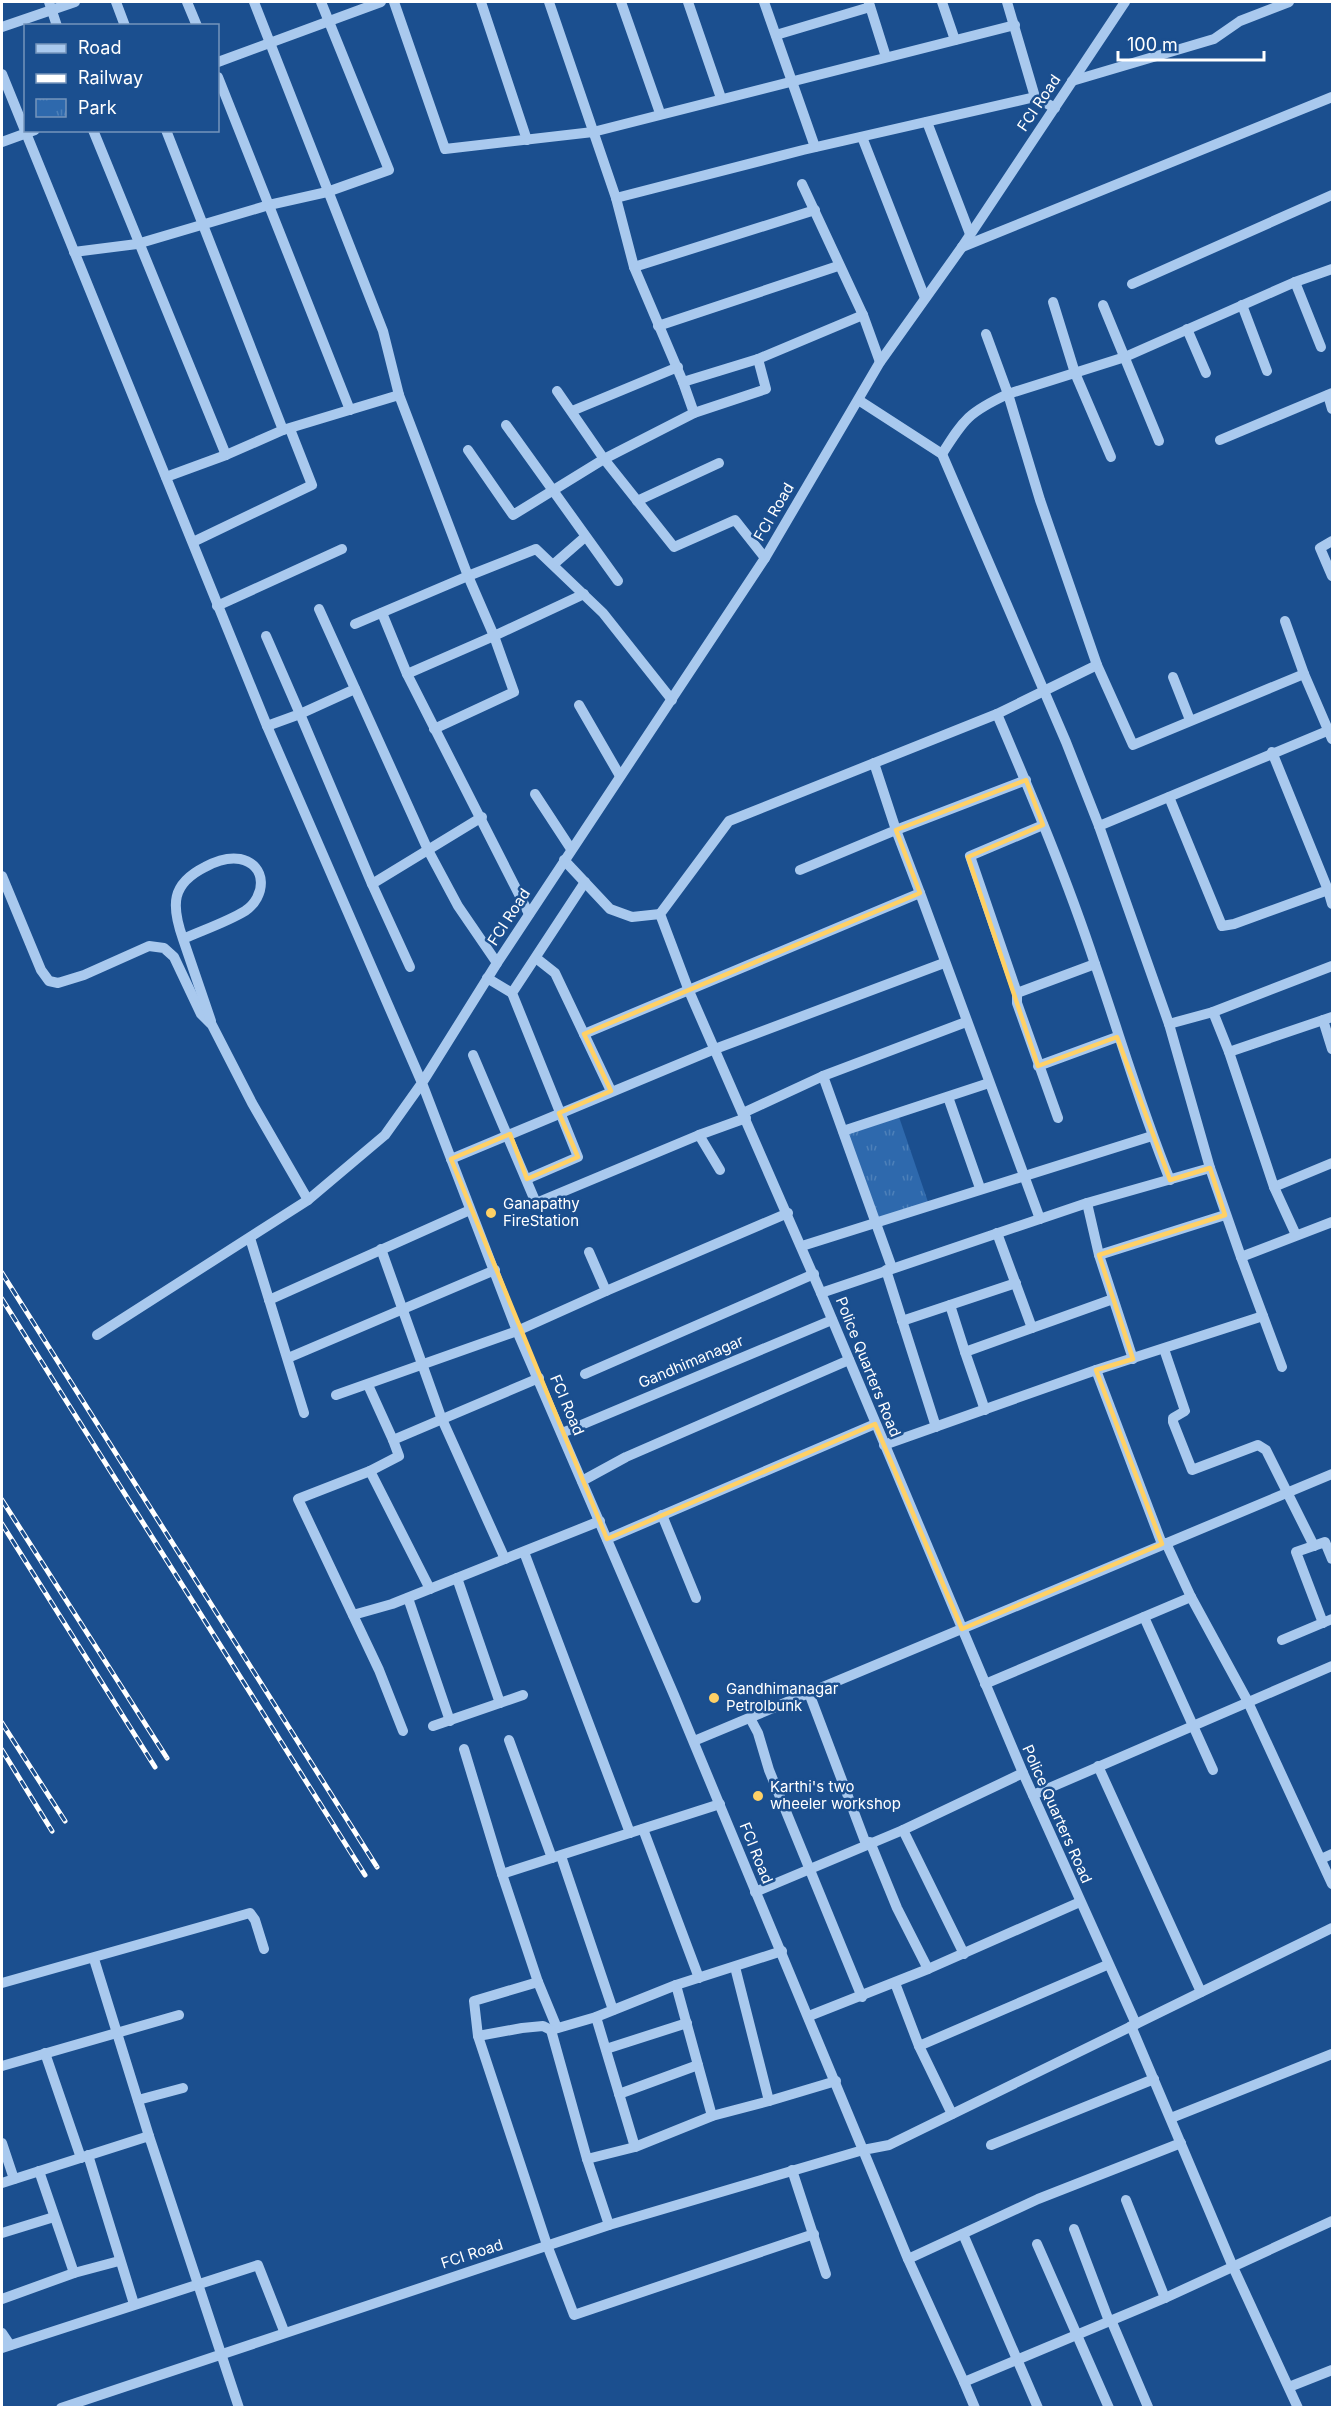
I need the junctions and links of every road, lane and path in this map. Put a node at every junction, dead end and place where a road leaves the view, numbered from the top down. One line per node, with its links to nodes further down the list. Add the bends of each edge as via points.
1 (75, 2): 18 (street)
2 (116, 2): 21 (street)
3 (187, 2): 22 (street)
4 (255, 2): 27 (street)
5 (321, 2): 19 (street)
6 (381, 2): 19 (street)
7 (394, 2): 46 (street, via 445,149)
8 (481, 2): 46 (street)
9 (549, 2): 44 (street)
10 (621, 2): 38 (street)
11 (688, 2): 36 (street)
12 (764, 2): 25 (street)
13 (942, 2): 26 (street)
14 (1007, 2): 23 (street)
15 (1289, 2): 33 (street, via 1240,21 1214,39)
16 (1120, 3): 33 (street, FCI Road)
17 (870, 4): 25 (street); 28 (street)
18 (50, 6): 20 (street); 24 (street)
19 (328, 20): 27 (street); 50 (street, via 389,170)
20 (56, 24)
21 (124, 24)
22 (195, 24)
23 (1015, 25): 26 (street); 34 (street)
24 (2, 27)
25 (776, 35): 32 (street)
26 (955, 40): 28 (street)
27 (270, 41): 29 (street); 50 (street)
28 (886, 57): 32 (street)
29 (219, 62)
30 (2, 74): 39 (street)
31 (219, 80): 53 (street)
32 (792, 80): 36 (street); 48 (street)
33 (1072, 81): 37 (street, FCI Road)
34 (1035, 97): 37 (street); 40 (street)
35 (1332, 97): 58 (street)
36 (721, 98): 38 (street)
37 (1055, 108): 56 (street, FCI Road)
38 (660, 113): 44 (street)
39 (24, 120)
40 (927, 122): 45 (street); 56 (street)
41 (30, 132): 47 (street); 59 (street)
42 (94, 132): 57 (street)
43 (167, 132): 55 (street)
44 (593, 132): 46 (street); 52 (street)
45 (862, 137): 48 (street); 65 (street)
46 (527, 140)
47 (2, 142)
48 (815, 147): 52 (street)
49 (802, 184): 54 (street)
50 (327, 192): 53 (street); 85 (street, via 383,331)
51 (1332, 195): 64 (street)
52 (616, 198): 61 (street)
53 (269, 205): 55 (street); 88 (street)
54 (815, 210): 60 (street); 61 (street)
55 (203, 224): 57 (street); 92 (street)
56 (970, 234): 58 (street, FCI Road)
57 (137, 244): 59 (street); 97 (street)
58 (962, 247): 65 (street, FCI Road)
59 (74, 252): 101 (street)
60 (838, 266): 69 (street); 70 (street)
61 (634, 267): 70 (street)
62 (1332, 268): 63 (street)
63 (1294, 282): 68 (street); 73 (street)
64 (1132, 284)
65 (925, 298): 76 (street, FCI Road)
66 (1053, 302): 79 (street)
67 (1103, 305): 74 (street)
68 (1242, 305): 71 (street); 78 (street)
69 (862, 315): 75 (street); 76 (street)
70 (658, 326): 77 (street)
71 (1187, 329): 74 (street); 80 (street)
72 (986, 334): 83 (street)
73 (1321, 347)
74 (1125, 357): 79 (street); 94 (street)
75 (758, 359): 81 (street); 90 (street, via 766,389)
76 (880, 362): 86 (street, FCI Road)
77 (678, 367): 81 (street); 89 (street)
78 (1268, 371)
79 (1075, 373): 83 (street); 98 (street)
80 (1206, 373)
81 (683, 381): 90 (street)
82 (557, 391): 89 (street)
83 (1008, 394): 96 (street, via 963,419); 121 (street)
84 (1330, 394): 87 (street); 93 (street)
85 (399, 395): 88 (street); 110 (street)
86 (860, 400): 96 (street); 108 (street, FCI Road)
87 (1332, 409)
88 (350, 410): 92 (street)
89 (572, 411): 99 (street)
90 (694, 413): 99 (street)
91 (506, 425): 102 (street)
92 (286, 430): 97 (street); 106 (street, via 312,485)
93 (1220, 440)
94 (1159, 441)
95 (468, 450): 102 (street, via 513,515)
96 (942, 454): 126 (street)
97 (225, 455): 101 (street)
98 (1111, 457)
99 (604, 459): 102 (street); 103 (street)
100 (719, 463): 103 (street)
101 (166, 477): 106 (street)
102 (553, 493): 104 (street)
103 (637, 501): 108 (street, via 674,548 735,520)
104 (585, 537): 109 (street); 112 (street)
105 (1332, 541): 111 (street, via 1320,548)
106 (193, 542): 114 (street)
107 (342, 549): 114 (street)
108 (765, 558): 127 (street, FCI Road)
109 (554, 564): 110 (street, via 536,549); 113 (street)
110 (468, 576): 116 (street); 120 (street)
111 (1332, 576)
112 (618, 580)
113 (584, 594): 120 (street); 127 (street)
114 (217, 606): 132 (street)
115 (319, 609): 125 (street)
116 (382, 613): 118 (street); 122 (street)
117 (1285, 621): 123 (street)
118 (355, 624)
119 (266, 636): 129 (street)
120 (494, 636): 122 (street); 133 (street, via 514,692)
121 (1097, 665): 126 (street); 131 (street, via 1133,745)
122 (407, 674): 133 (street)
123 (1304, 674): 131 (street); 134 (street)
124 (1173, 677): 131 (street)
125 (355, 689): 129 (street); 146 (street)
126 (1045, 689): 130 (street); 143 (street)
127 (672, 700): 137 (street, FCI Road)
128 (579, 705): 137 (street)
129 (300, 714): 132 (street); 151 (street)
130 (998, 714): 136 (street); 138 (street)
131 (1190, 720)
132 (267, 726): 181 (street)
133 (434, 729): 141 (street)
134 (1331, 733): 135 (street)
135 (1272, 752): 140 (street); 152 (street)
136 (874, 763): 144 (street); 156 (street, via 729,821)
137 (620, 776): 145 (street, FCI Road)
138 (1026, 780): 142 (street); 144 (street)
139 (535, 794): 145 (street)
140 (1169, 796): 143 (street); 152 (street, via 1222,926)
141 (482, 818): 146 (street); 155 (street)
142 (1043, 825): 161 (street); 167 (street, via 970,856)
143 (1100, 826): 171 (street)
144 (896, 830): 148 (street); 153 (street)
145 (571, 849): 147 (street, FCI Road)
146 (428, 850): 151 (street); 159 (street, via 458,906)
147 (564, 860): 150 (street); 155 (street, FCI Road)
148 (800, 870)
149 (2, 876): 172 (street, via 49,981 58,983 84,975 156,945 174,957 201,1014)
150 (585, 882): 156 (street, via 610,909 632,917); 158 (street)
151 (372, 884): 163 (street)
152 (1330, 890): 154 (street)
153 (920, 892): 160 (street); 165 (street)
154 (1332, 904)
155 (529, 914): 159 (street, FCI Road)
156 (660, 914): 165 (street)
157 (183, 939): 157 (street, via 176,895 190,874 230,858 254,865 261,880 259,897 246,910); 172 (street)
158 (536, 958): 166 (street); 173 (street, via 555,973)
159 (497, 963): 164 (street, FCI Road)
160 (944, 963): 170 (street); 175 (street)
161 (1095, 964): 167 (street); 174 (street)
162 (1332, 966): 168 (street)
163 (410, 967)
164 (487, 978): 166 (street); 181 (street, FCI Road)
165 (688, 991): 173 (street); 175 (street)
166 (512, 993): 185 (street)
167 (1017, 993): 179 (street, via 1017,1004)
168 (1213, 1012): 171 (street); 177 (street)
169 (1328, 1019): 176 (street); 177 (street)
170 (966, 1022): 180 (street); 182 (street)
171 (1169, 1024): 194 (street)
172 (213, 1025): 201 (street)
173 (584, 1034): 183 (street)
174 (1118, 1037): 179 (street); 191 (street)
175 (715, 1049): 183 (street); 186 (street)
176 (1332, 1049)
177 (1229, 1052): 199 (street)
178 (473, 1054): 189 (street)
179 (1038, 1066): 187 (street)
180 (823, 1076): 186 (street); 188 (street)
181 (422, 1083): 192 (street, FCI Road); 201 (street, via 385,1135)
182 (989, 1083): 184 (street); 196 (street)
183 (611, 1091): 185 (street)
184 (948, 1097): 188 (street); 200 (street)
185 (559, 1113): 189 (street); 197 (street, via 578,1157)
186 (745, 1116): 190 (street); 204 (street)
187 (1058, 1118)
188 (843, 1131): 207 (street)
189 (510, 1134): 192 (street); 197 (street)
190 (699, 1135): 195 (street); 197 (street, via 536,1203)
191 (1152, 1136): 196 (street); 198 (street)
192 (451, 1160): 203 (street, FCI Road)
193 (1332, 1163): 199 (street)
194 (1210, 1168): 198 (street, Police Quarters Road); 205 (street)
195 (720, 1170)
196 (1023, 1175): 200 (street); 206 (street)
197 (527, 1179)
198 (1170, 1180): 202 (street, Police Quarters Road)
199 (1274, 1187): 210 (street)
200 (980, 1188): 207 (street)
201 (308, 1200): 211 (street)
202 (1087, 1203): 206 (street, Police Quarters Road); 215 (street)
203 (470, 1210): 213 (street); 218 (street, FCI Road)
204 (788, 1213): 212 (street); 221 (street)
205 (1225, 1215): 215 (street); 216 (street)
206 (1040, 1219): 209 (street, Police Quarters Road)
207 (875, 1221): 212 (street); 217 (street)
208 (1332, 1221): 210 (street)
209 (997, 1233): 217 (street, Police Quarters Road); 220 (street)
210 (1296, 1235): 216 (street)
211 (250, 1238): 224 (street); 232 (street)
212 (802, 1246): 219 (street)
213 (381, 1249): 224 (street); 226 (street)
214 (589, 1252): 221 (street)
215 (1099, 1255): 223 (street)
216 (1241, 1257): 227 (street)
217 (889, 1269): 222 (street, Police Quarters Road); 229 (street)
218 (495, 1270): 226 (street); 231 (street, FCI Road)
219 (813, 1274): 222 (street); 241 (street)
220 (1016, 1282): 225 (street); 230 (street)
221 (606, 1291): 231 (street)
222 (821, 1293): 228 (street, Police Quarters Road)
223 (1113, 1299): 230 (street); 236 (street)
224 (269, 1300): 235 (street)
225 (950, 1305): 229 (street); 234 (street)
226 (403, 1308): 235 (street); 238 (street)
227 (1263, 1316): 233 (street); 239 (street)
228 (832, 1320): 237 (street, Police Quarters Road); 250 (street, Gandhimanagar)
229 (902, 1321): 249 (street)
230 (1032, 1328): 234 (street)
231 (518, 1331): 238 (street); 242 (street, FCI Road)
232 (97, 1335)
233 (1164, 1349): 236 (street); 256 (street, via 1185,1411 1173,1422 1192,1470 1258,1445 1266,1450)
234 (965, 1352): 245 (street)
235 (288, 1358): 246 (street)
236 (1133, 1359): 240 (street)
237 (849, 1360): 248 (street, Police Quarters Road); 255 (street, via 626,1457)
238 (422, 1364): 243 (street); 247 (street)
239 (1282, 1367)
240 (1096, 1370): 245 (street); 261 (street)
241 (585, 1374)
242 (539, 1378): 247 (street); 250 (street, FCI Road)
243 (368, 1385): 244 (street); 251 (street)
244 (336, 1395)
245 (985, 1410): 249 (street)
246 (304, 1413)
247 (441, 1417): 251 (street); 264 (street)
248 (875, 1424): 252 (street, Police Quarters Road); 257 (street)
249 (936, 1427): 252 (street)
250 (562, 1433): 255 (street, FCI Road)
251 (393, 1440): 253 (street, via 399,1456)
252 (884, 1445): 273 (street, Police Quarters Road)
253 (370, 1471): 266 (street); 270 (street, via 298,1499)
254 (1332, 1474): 256 (street)
255 (582, 1481): 258 (street, FCI Road)
256 (1286, 1494): 260 (street); 261 (street)
257 (662, 1515): 259 (street); 269 (street)
258 (600, 1521): 259 (street, FCI Road); 262 (street)
259 (607, 1539): 287 (street, FCI Road)
260 (1324, 1542): 263 (street); 272 (street, via 1296,1552)
261 (1164, 1544): 267 (street); 273 (street)
262 (524, 1552): 264 (street); 296 (street)
263 (1332, 1558)
264 (505, 1559): 265 (street)
265 (458, 1578): 266 (street); 280 (street)
266 (430, 1589): 268 (street)
267 (1191, 1597): 271 (street); 279 (street)
268 (408, 1598): 270 (street); 282 (street)
269 (696, 1599)
270 (353, 1616): 285 (street)
271 (1144, 1617): 276 (street); 283 (street)
272 (1328, 1621): 274 (street)
273 (962, 1629): 276 (street, Police Quarters Road); 277 (street)
274 (1282, 1640)
275 (1332, 1666): 279 (street)
276 (985, 1684): 291 (street, Police Quarters Road)
277 (809, 1693): 281 (street); 297 (street)
278 (523, 1695): 280 (street)
279 (1247, 1700): 283 (street); 300 (street)
280 (500, 1703): 282 (street)
281 (750, 1718): 287 (street); 301 (street)
282 (450, 1721): 284 (street)
283 (1194, 1724): 289 (street); 290 (street)
284 (434, 1726)
285 (403, 1731)
286 (509, 1740): 299 (street)
287 (694, 1741): 293 (street, FCI Road)
288 (464, 1749): 302 (street)
289 (1098, 1766): 292 (street); 319 (street)
290 (1213, 1770)
291 (1023, 1773): 292 (street, Police Quarters Road); 295 (street)
292 (1033, 1795): 305 (street, Police Quarters Road)
293 (720, 1804): 294 (street); 304 (street, FCI Road)
294 (643, 1829): 296 (street); 314 (street)
295 (903, 1830): 297 (street); 309 (street)
296 (630, 1833): 299 (street)
297 (868, 1843): 301 (street); 313 (street)
298 (1332, 1854): 300 (street)
299 (556, 1857): 302 (street); 321 (street)
300 (1321, 1859): 303 (street)
301 (810, 1868): 304 (street); 320 (street)
302 (502, 1874): 315 (street)
303 (1332, 1884)
304 (755, 1892): 308 (street, FCI Road)
305 (1080, 1902): 309 (street); 311 (street, Police Quarters Road)
306 (1332, 1928): 319 (street)
307 (264, 1949): 310 (street, via 250,1913)
308 (782, 1951): 312 (street); 323 (street, FCI Road)
309 (964, 1954): 313 (street)
310 (94, 1959): 316 (street); 328 (street)
311 (1107, 1965): 326 (street, Police Quarters Road); 330 (street)
312 (735, 1967): 314 (street); 341 (street)
313 (928, 1969): 317 (street)
314 (699, 1978): 318 (street)
315 (538, 1982): 327 (street); 329 (street, via 474,2001)
316 (2, 1983)
317 (895, 1983): 320 (street); 330 (street)
318 (676, 1985): 321 (street); 325 (street)
319 (1202, 1992): 326 (street)
320 (862, 1997): 323 (street)
321 (613, 2010): 324 (street)
322 (179, 2015): 328 (street)
323 (809, 2016): 337 (street, FCI Road)
324 (596, 2017): 327 (street); 331 (street)
325 (687, 2023): 331 (street); 335 (street)
326 (1134, 2025): 336 (street, Police Quarters Road); 342 (street)
327 (554, 2029): 329 (street, via 543,2026); 352 (street)
328 (116, 2032): 332 (street); 340 (street)
329 (478, 2036): 366 (street)
330 (919, 2046): 342 (street)
331 (606, 2049): 339 (street)
332 (45, 2053): 334 (street); 351 (street)
333 (1332, 2054): 344 (street)
334 (2, 2066)
335 (698, 2066): 339 (street); 343 (street)
336 (1154, 2079): 344 (street, Police Quarters Road); 348 (street)
337 (836, 2080): 341 (street); 350 (street, FCI Road)
338 (183, 2088): 340 (street)
339 (619, 2094): 349 (street)
340 (138, 2100): 345 (street)
341 (769, 2101): 343 (street)
342 (951, 2114): 350 (street, via 889,2145)
343 (712, 2116): 349 (street)
344 (1171, 2118): 347 (street, Police Quarters Road)
345 (149, 2136): 351 (street); 372 (street)
346 (2, 2143): 355 (street)
347 (1181, 2143): 364 (street, via 1038,2199); 369 (street, Police Quarters Road)
348 (991, 2145)
349 (635, 2147): 352 (street)
350 (863, 2150): 353 (street, FCI Road); 367 (street)
351 (84, 2157): 354 (street); 368 (street)
352 (587, 2159): 360 (street)
353 (792, 2170): 360 (street, FCI Road); 363 (street)
354 (39, 2171): 355 (street); 358 (street)
355 (14, 2179): 356 (street)
356 (2, 2183)
357 (1126, 2200): 373 (street)
358 (54, 2217): 362 (street); 370 (street)
359 (1332, 2221): 369 (street)
360 (609, 2225): 366 (street, FCI Road)
361 (1074, 2229): 376 (street)
362 (2, 2233)
363 (814, 2234): 366 (street, via 574,2315); 371 (street)
364 (963, 2234): 367 (street); 382 (street)
365 (1037, 2244): 379 (street)
366 (547, 2245): 377 (street, FCI Road)
367 (908, 2259): 384 (street)
368 (119, 2261): 370 (street); 375 (street)
369 (1233, 2267): 373 (street); 385 (street, Police Quarters Road)
370 (74, 2273): 374 (street)
371 (826, 2274)
372 (197, 2283): 375 (street); 377 (street, via 258,2265); 381 (street)
373 (1165, 2298): 376 (street)
374 (2, 2299)
375 (134, 2304): 380 (street)
376 (1110, 2321): 379 (street); 386 (street)
377 (284, 2331): 381 (street, FCI Road)
378 (2, 2333): 380 (street)
379 (1076, 2334): 382 (street); 391 (street)
380 (6, 2347)
381 (221, 2356): 387 (street, FCI Road); 388 (street)
382 (1016, 2360): 384 (street); 390 (street)
383 (1332, 2370): 385 (street)
384 (964, 2382): 389 (street)
385 (1289, 2388): 392 (street, Police Quarters Road)
386 (1148, 2407)
387 (61, 2408)
388 (238, 2408)
389 (975, 2408)
390 (1038, 2408)
391 (1109, 2408)
392 (1298, 2408)

